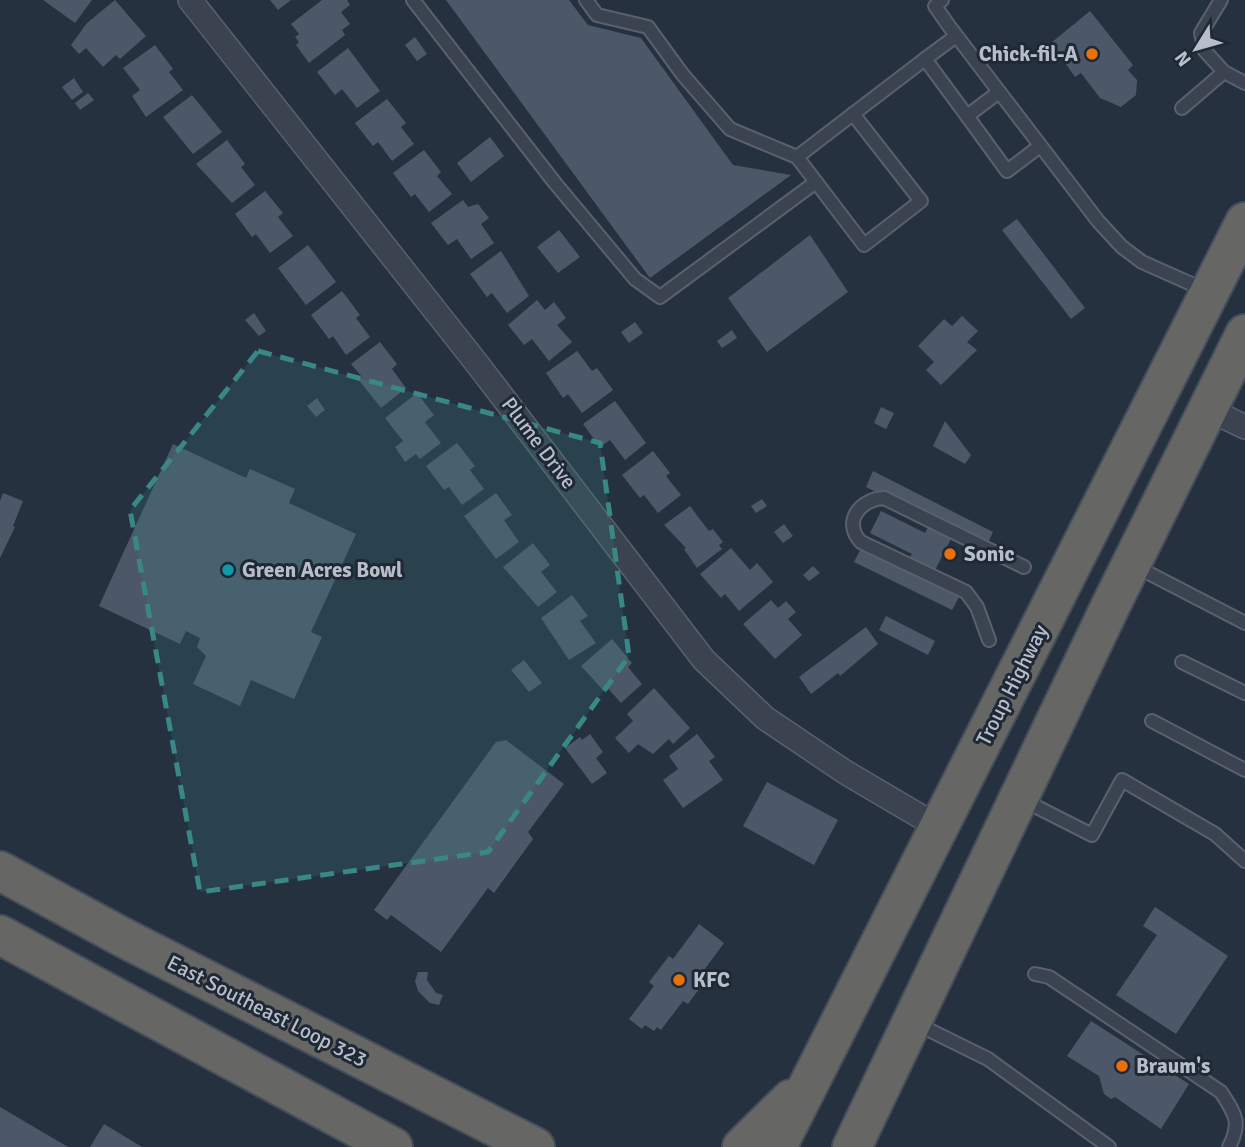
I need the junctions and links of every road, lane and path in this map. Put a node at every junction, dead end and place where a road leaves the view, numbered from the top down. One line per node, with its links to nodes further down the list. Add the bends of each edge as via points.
1 (190, 0): 31 (street, Plume Drive, via 450,328 704,660 765,718)
2 (413, 0): 16 (lane, via 555,184 635,279 660,297)
3 (586, 0): 15 (lane, via 597,15 648,27 730,129)
4 (1221, 0): 8 (lane, via 1201,33 1205,51)
5 (936, 2): 6 (lane)
6 (956, 36): 7 (lane); 10 (lane)
7 (925, 59): 12 (lane); 13 (lane)
8 (1224, 72): 9 (lane); 11 (lane)
9 (1245, 83)
10 (999, 92): 13 (lane); 14 (lane)
11 (1182, 108)
12 (853, 114): 15 (lane); 16 (lane, via 921,201 864,245)
13 (967, 116): 14 (lane, via 1007,171)
14 (1040, 146): 18 (lane, via 1122,247 1142,262)
15 (797, 157): 16 (lane)
16 (816, 182)
17 (1245, 222): 18 (highway, Troup Highway)
18 (1210, 292): 31 (highway, Troup Highway)
19 (1245, 334): 20 (highway)
20 (1208, 409): 21 (street); 22 (highway)
21 (1245, 427)
22 (1132, 564): 24 (lane); 30 (highway)
23 (1024, 567): 25 (lane, via 884,498 870,498 859,507 853,522 861,542 966,592)
24 (1245, 623)
25 (989, 640)
26 (1182, 662): 27 (lane)
27 (1245, 693)
28 (1152, 721): 29 (lane)
29 (1245, 770)
30 (1020, 798): 32 (lane, via 1092,835 1122,780 1215,834); 36 (highway)
31 (940, 828): 37 (highway, Troup Highway)
32 (1245, 861)
33 (0, 871): 40 (highway, East Southeast Loop 323)
34 (0, 934): 39 (highway)
35 (1035, 974): 44 (lane, via 1049,977 1221,1092 1238,1130)
36 (913, 1023): 38 (highway); 43 (lane, via 988,1059)
37 (813, 1078): 41 (highway); 42 (highway, Troup Highway)
38 (857, 1141)
39 (393, 1147)
40 (535, 1147)
41 (742, 1147)
42 (778, 1147)
43 (1109, 1147)
44 (1229, 1147)

